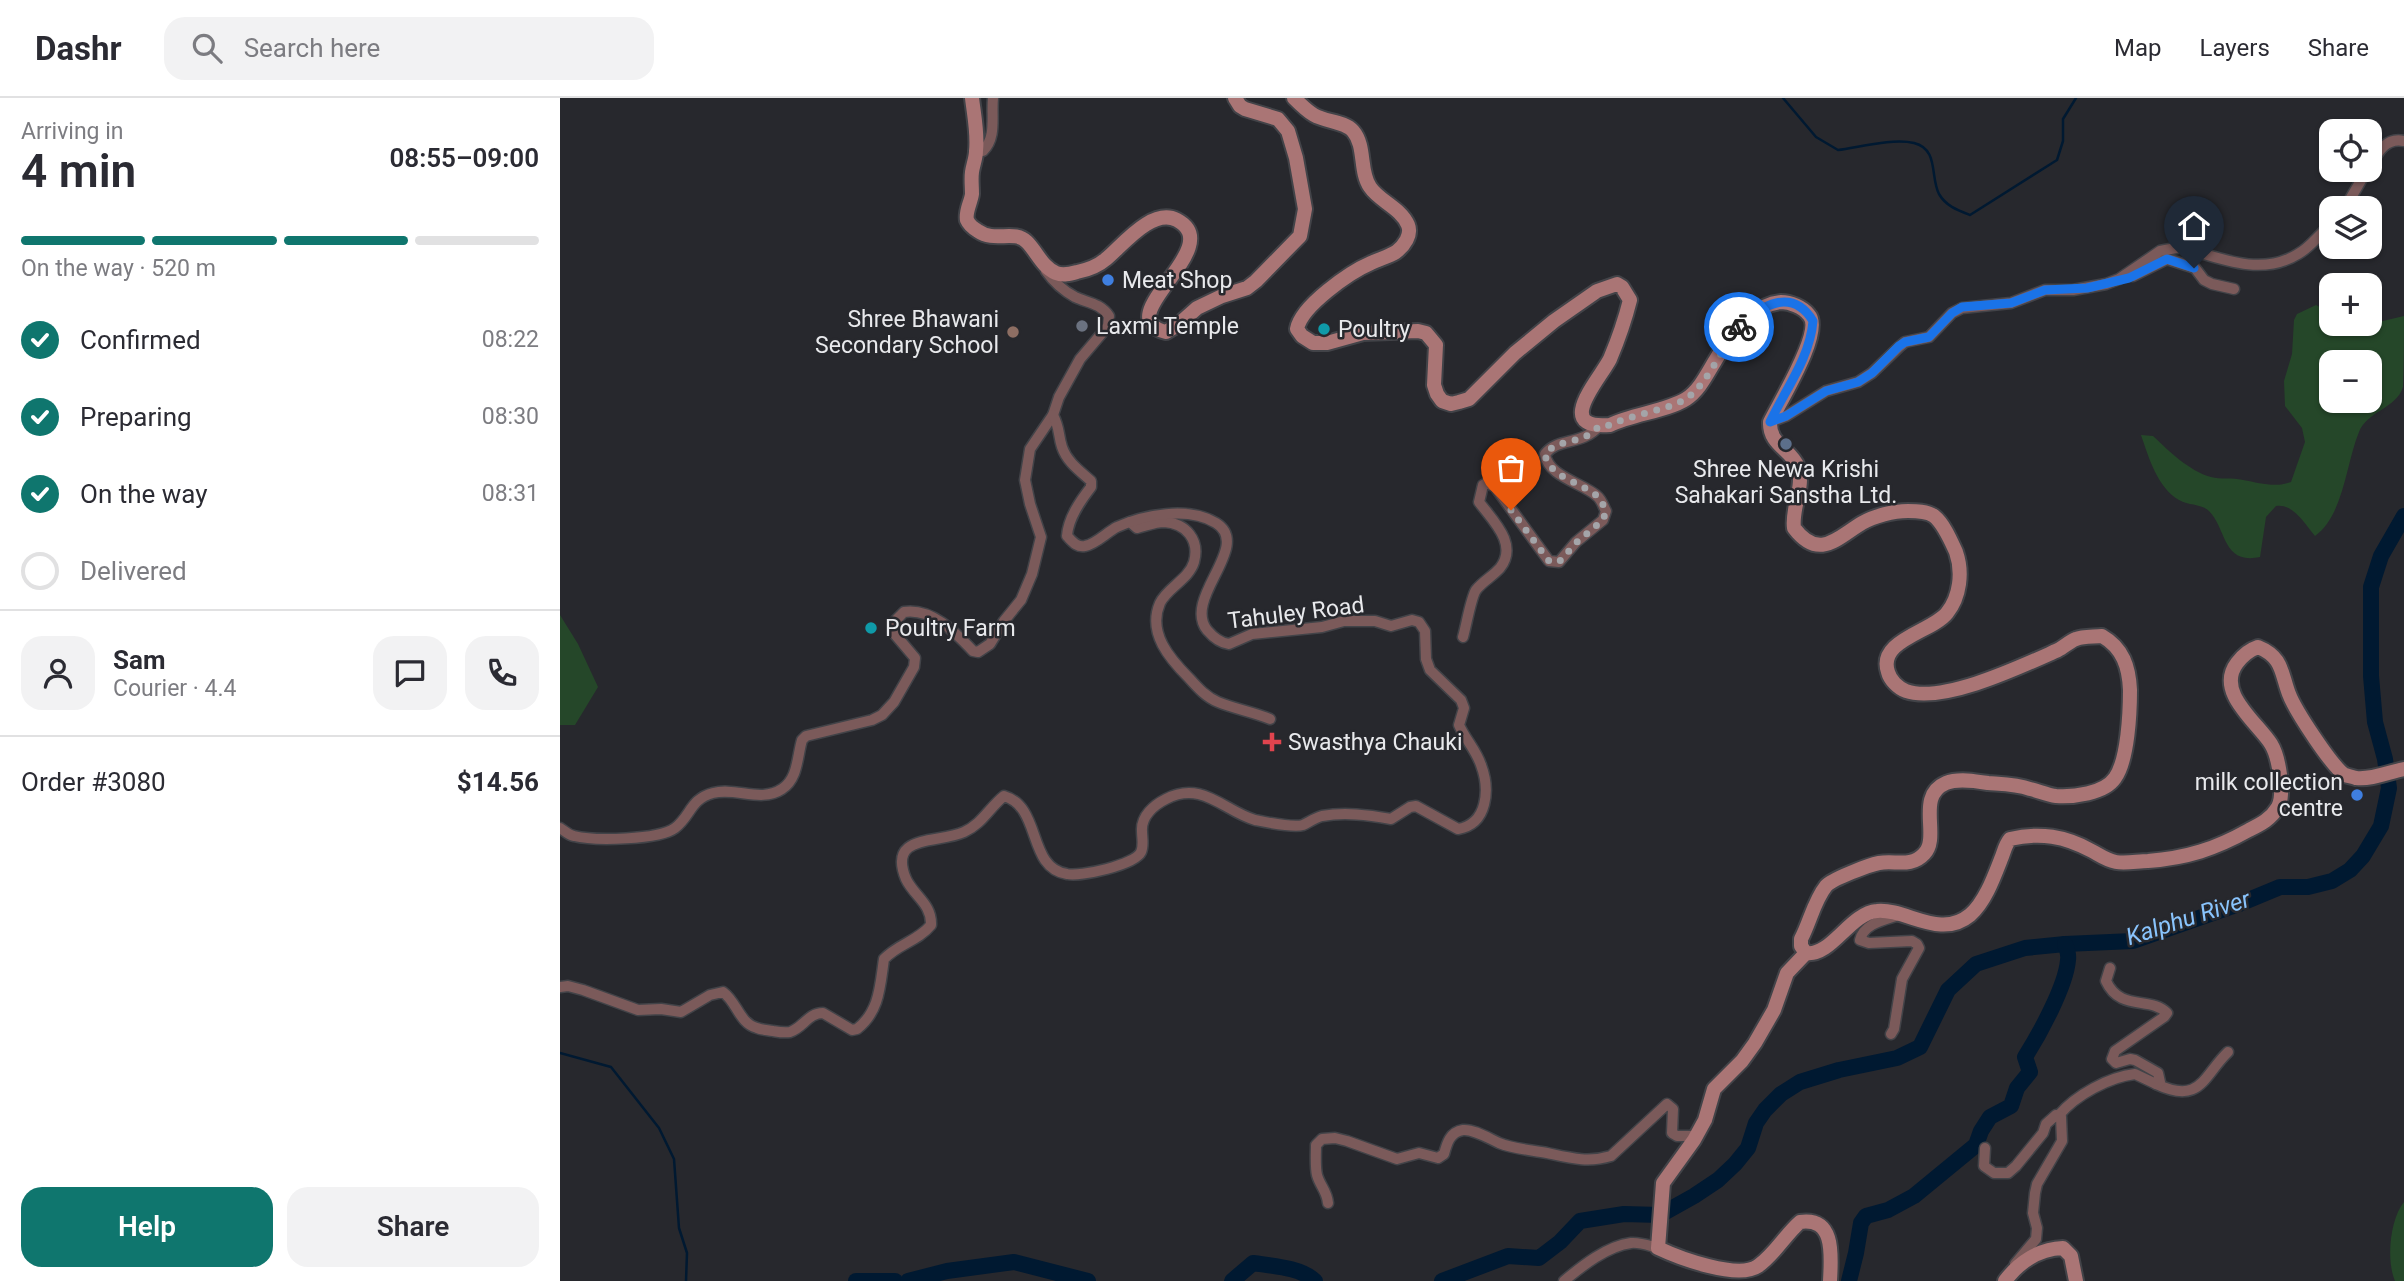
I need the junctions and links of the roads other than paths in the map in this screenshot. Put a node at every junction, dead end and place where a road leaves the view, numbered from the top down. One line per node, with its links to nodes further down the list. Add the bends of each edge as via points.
1 (972, 98): 7 (street)
2 (993, 98): 7 (street, via 992,135 988,147)
3 (1235, 98): 9 (street, via 1240,106 1285,124 1305,209 1300,236 1256,281 1197,308 1166,331 1153,326 1150,311 1191,244 1188,229 1178,221 1160,218 1151,222 1105,260 1084,271 1057,274)
4 (1294, 98): 14 (street, via 1312,114 1354,132 1370,187 1404,219 1409,230 1405,244 1396,252 1369,263 1312,305 1298,324 1301,336 1313,343 1327,343 1363,333 1426,333 1436,345 1437,394 1451,404 1469,399 1554,321 1597,291 1617,284 1630,300 1628,310 1609,360 1581,410 1590,424)
5 (2404, 141): 6 (street)
6 (2382, 147)
7 (976, 151): 9 (street, via 967,215 971,227 985,236 1022,238)
8 (2319, 237): 10 (street, via 2297,256 2262,266 2170,248 2150,256)
9 (1041, 261): 12 (street, via 1056,282 1109,316 1108,326 1080,359)
10 (2119, 279): 11 (street, via 2167,259 2194,268 2211,284); 13 (street, via 2087,288 2045,290 2011,303 1962,307 1929,337 1899,346 1858,382 1826,391)
11 (2234, 289)
12 (1053, 415): 15 (street, Tahuley Road, via 1067,457 1091,481 1067,536 1084,546); 19 (street, via 1030,449 1026,468 1027,493 1041,537 1029,585 985,649 973,651 931,616 904,612 895,621 893,632 915,658 914,667 890,709 872,720 806,736 792,780 784,788 759,795 727,791 703,797 663,835 579,837)
13 (1770, 422): 14 (street, via 1797,369 1813,321 1809,314 1783,302 1763,308 1738,328 1686,399); 21 (street, via 1777,444 1798,467 1793,521 1807,540 1826,545 1871,518 1912,511 1934,516 1954,547 1960,579 1952,604 1938,622 1899,643 1887,656 1888,675 1898,687 1924,694 1958,690 2077,638 2102,636 2120,651 2129,674 2125,746 2115,778 2107,785 2056,796 2029,788 1949,781 1932,799 1926,852 1914,861 1879,863 1828,884 1801,939)
14 (1599, 426): 16 (street, via 1592,434 1555,445 1545,454 1550,466 1601,499 1606,511 1603,520 1559,562 1549,561 1495,486 1483,485 1479,502 1507,550 1501,567 1475,591)
15 (1130, 522): 17 (street, via 1137,528 1171,523 1183,527 1195,543 1194,565 1158,610 1156,621 1165,653 1216,701); 23 (street, Tahuley Road, via 1150,514 1177,514 1207,519 1223,529 1227,538 1223,558 1210,582 1202,614 1211,634 1225,644 1248,635 1344,621 1391,626 1419,622 1425,631 1430,670 1461,700 1464,708 1459,725 1481,765 1485,804 1478,820 1458,829 1416,806 1391,819 1362,814 1328,816 1294,826 1255,820 1220,801 1179,793 1154,806 1145,818 1139,856 1071,875 1042,856 1024,811 1016,799 1004,796 983,820 962,833 918,842 902,852 906,878 929,909 931,925 884,959 877,1003 857,1029 817,1013 789,1032 760,1030 743,1019 723,992 681,1012 627,1008 583,990)
16 (1463, 637)
17 (1270, 719)
18 (2404, 769): 20 (street, via 2347,776 2298,710 2277,660 2258,647 2239,660 2231,682 2238,702 2271,744 2280,766 2280,804 2264,822 2216,848 2162,860 2119,863 2055,836 2010,839 1987,890 1969,915 1957,922 1926,923)
19 (560, 828)
20 (1900, 914): 21 (street, via 1871,912 1815,953); 24 (street, via 1868,927 1860,940 1912,941 1919,948 1902,979)
21 (1806, 953): 28 (street, via 1787,973 1755,1044 1714,1089)
22 (2110, 968): 26 (street, via 2106,981 2114,992 2132,1003 2159,1006 2167,1013 2113,1055 2114,1062 2135,1060 2158,1073 2161,1079)
23 (560, 987)
24 (1891, 1034)
25 (2228, 1052): 26 (street, via 2209,1077 2193,1088 2172,1090)
26 (2156, 1084): 27 (street, via 2135,1074 2118,1077 2078,1097)
27 (2059, 1115): 29 (street, via 2008,1173 1994,1173 1984,1166); 32 (street, via 2062,1141 2036,1184 2036,1239)
28 (1696, 1136): 30 (street, via 1672,1133 1673,1109 1667,1104 1611,1156 1586,1161 1529,1151 1468,1130 1460,1130 1448,1140 1444,1154 1437,1158 1419,1153 1397,1159 1347,1140 1322,1139 1315,1145 1316,1159); 31 (street, via 1663,1183)
29 (1985, 1148)
30 (1328, 1203)
31 (1658, 1248): 33 (street, via 1633,1243 1620,1246); 34 (street, via 1701,1264 1750,1270 1768,1258 1800,1222 1811,1222 1829,1240)
32 (2014, 1268): 35 (street); 36 (street, via 2046,1251 2063,1248 2071,1256)
33 (1564, 1281)
34 (1830, 1281)
35 (2006, 1281)
36 (2076, 1281)

